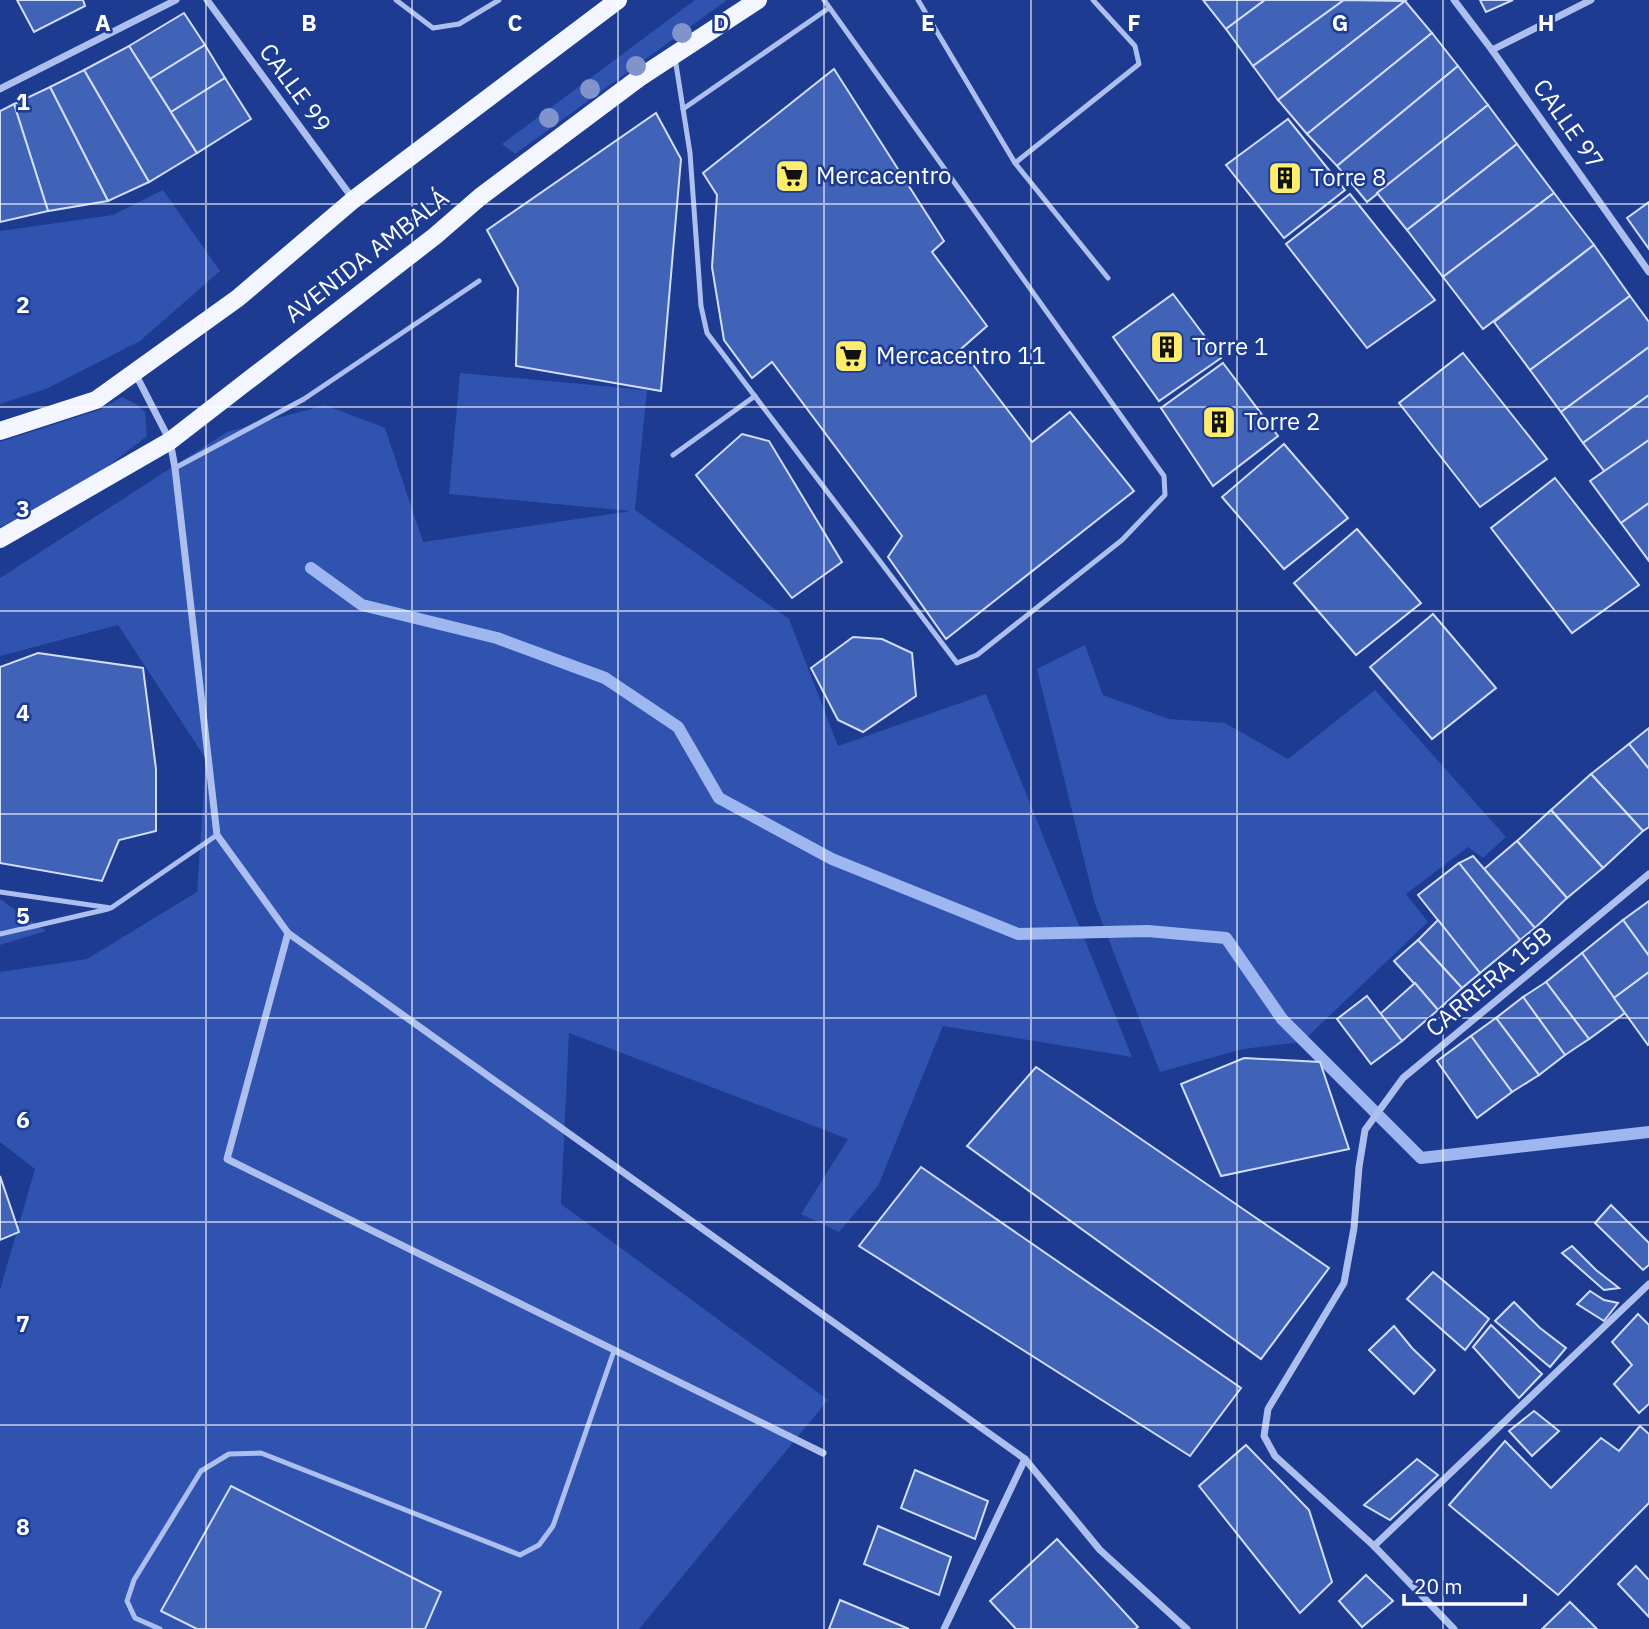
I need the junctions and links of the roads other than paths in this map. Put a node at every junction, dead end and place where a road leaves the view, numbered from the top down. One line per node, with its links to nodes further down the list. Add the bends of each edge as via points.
1 (176, 0): 15 (street)
2 (207, 0): 18 (street, CALLE 99)
3 (396, 0): 4 (lane, via 433,28 459,24)
4 (499, 0)
5 (618, 0): 18 (main road, AVENIDA AMBALÁ)
6 (758, 0): 14 (main road, AVENIDA AMBALÁ)
7 (824, 0): 12 (lane)
8 (918, 0): 17 (lane)
9 (1093, 0): 17 (lane, via 1135,46 1139,64)
10 (1454, 0): 13 (street, CALLE 97)
11 (1591, 0): 13 (street)
12 (830, 8): 16 (lane); 23 (lane, via 1164,476 1165,495 1122,540 977,654 957,663)
13 (1492, 50): 19 (street, CALLE 97)
14 (675, 55): 16 (lane); 25 (main road, AVENIDA AMBALÁ, via 481,197)
15 (0, 89)
16 (683, 109): 23 (lane, via 707,333)
17 (1015, 163): 20 (lane)
18 (353, 200): 22 (main road, AVENIDA AMBALÁ, via 238,298)
19 (1649, 272)
20 (1108, 278)
21 (479, 281): 27 (lane, via 304,398)
22 (135, 372): 24 (main road, AVENIDA AMBALÁ, via 96,400); 25 (street)
23 (755, 396): 26 (lane)
24 (0, 431)
25 (170, 441): 27 (street); 28 (main road, AVENIDA AMBALÁ)
26 (673, 455)
27 (175, 468): 29 (street)
28 (0, 539)
29 (217, 835): 32 (lane); 33 (street)
30 (1649, 874): 39 (street, CARRERA 15B, via 1403,1078 1365,1130 1343,1283 1268,1409 1264,1436 1275,1456)
31 (0, 892): 32 (lane)
32 (111, 908): 34 (lane)
33 (288, 933): 36 (street, via 227,1159); 38 (street)
34 (0, 934)
35 (1649, 1284): 39 (street)
36 (614, 1351): 37 (street); 40 (lane, via 553,1526 539,1545 520,1555 261,1453 229,1454 201,1471 134,1580 127,1601 135,1618)
37 (823, 1453)
38 (1025, 1459): 41 (street); 42 (street, via 1100,1550)
39 (1374, 1546): 43 (street)
40 (160, 1629)
41 (944, 1629)
42 (1187, 1629)
43 (1454, 1629)

